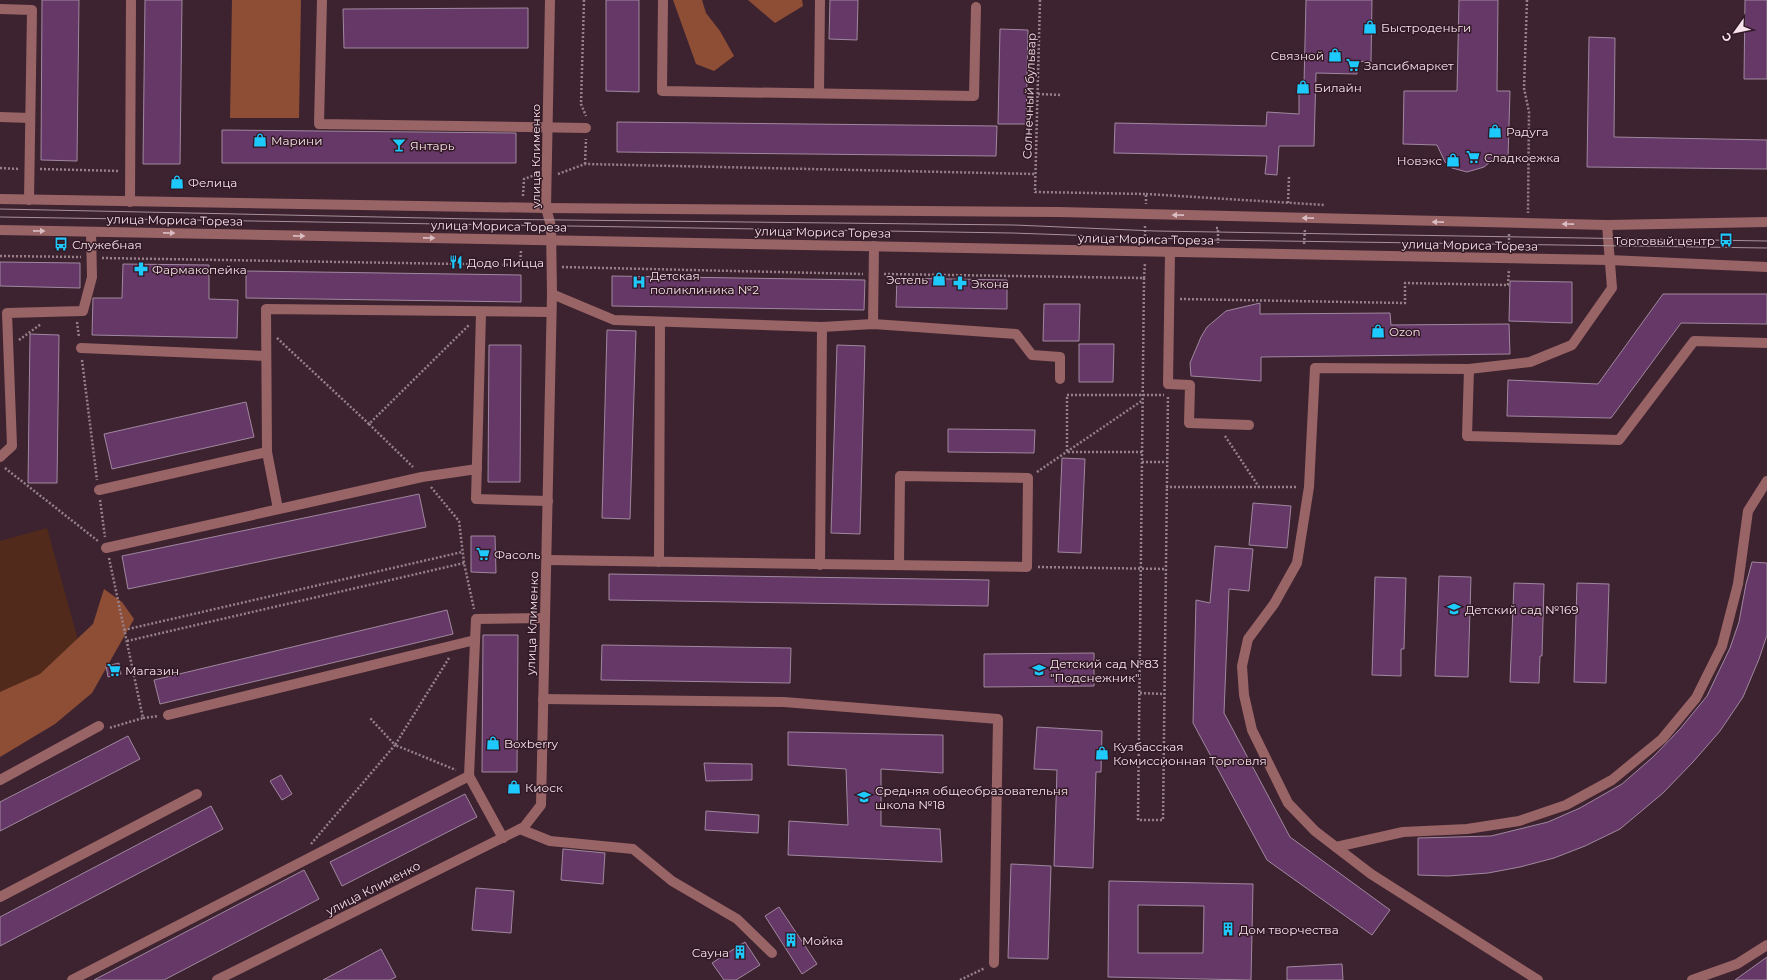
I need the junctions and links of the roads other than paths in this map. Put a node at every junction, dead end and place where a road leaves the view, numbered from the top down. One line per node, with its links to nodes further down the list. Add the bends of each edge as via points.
1 (131, 0): 15 (street)
2 (322, 0): 11 (street, via 319,124)
3 (550, 0): 11 (street, улица Клименко)
4 (663, 0): 8 (street, via 662,91)
5 (820, 0): 8 (street)
6 (976, 8): 8 (street, via 974,96)
7 (0, 9): 10 (street, via 32,10)
8 (819, 93)
9 (0, 117): 10 (street)
10 (30, 118): 14 (street)
11 (547, 127): 12 (street); 16 (street, улица Клименко)
12 (586, 128)
13 (0, 199): 14 (street, улица Мориса Тореза)
14 (29, 200): 15 (street, улица Мориса Тореза)
15 (130, 202): 16 (street, улица Мориса Тореза)
16 (546, 208): 18 (street, улица Мориса Тореза, one-way to 16, via 1059,212); 21 (street, улица Клименко)
17 (1767, 222): 18 (street, улица Мориса Тореза)
18 (1606, 225): 24 (street)
19 (0, 230): 20 (street, улица Мориса Тореза, one-way to 20)
20 (91, 232): 21 (street, улица Мориса Тореза, one-way to 21); 28 (street, via 92,277 83,311)
21 (552, 240): 22 (street, улица Мориса Тореза); 26 (street, улица Клименко)
22 (874, 246): 23 (street, улица Мориса Тореза); 31 (street)
23 (1170, 252): 24 (street, улица Мориса Тореза); 38 (street, via 1168,384 1190,385 1189,423)
24 (1609, 260): 25 (street, улица Мориса Тореза); 36 (street, via 1612,288 1572,345 1530,362)
25 (1767, 267)
26 (552, 294): 27 (street, улица Клименко); 30 (street, via 614,320)
27 (550, 312): 29 (street); 44 (street, улица Клименко)
28 (3, 313): 40 (street, via 8,348 12,446)
29 (481, 313): 35 (street, via 266,309); 41 (street)
30 (660, 322): 32 (street); 48 (street)
31 (873, 324): 32 (street); 37 (street, via 1016,334 1032,355 1060,357)
32 (822, 327): 49 (street)
33 (1767, 343): 36 (street, via 1694,342 1619,440 1467,436)
34 (81, 348): 35 (street)
35 (266, 356): 39 (street)
36 (1469, 369): 61 (street, via 1315,368 1309,487 1297,563 1274,604 1248,639 1242,666 1244,696 1252,730 1288,803 1315,831)
37 (1060, 379)
38 (1249, 425)
39 (267, 452): 43 (street); 45 (street)
40 (0, 458)
41 (477, 469): 44 (street, via 476,499); 45 (street, via 422,477)
42 (1767, 481): 61 (street, via 1748,511 1738,584 1722,646 1696,698 1662,739 1612,780 1566,805 1519,821 1467,829 1403,832)
43 (99, 490)
44 (548, 501): 47 (street, улица Клименко)
45 (278, 509): 46 (street)
46 (106, 548)
47 (546, 560): 48 (street); 51 (street, улица Клименко)
48 (659, 562): 49 (street)
49 (820, 565): 50 (street)
50 (899, 565): 50 (street, via 900,476 1028,478 1027,567)
51 (545, 618): 52 (street, via 476,619); 53 (street, улица Клименко)
52 (475, 640): 54 (street); 56 (street)
53 (542, 698): 59 (street, улица Клименко, via 542,805); 65 (street, via 784,702 998,719)
54 (168, 715)
55 (99, 726): 57 (street)
56 (469, 776): 60 (street); 66 (street)
57 (0, 780)
58 (197, 794): 62 (street)
59 (520, 829): 60 (street, улица Клименко); 64 (street, via 550,841 633,849 672,881 737,919)
60 (503, 838): 67 (street, улица Клименко)
61 (1336, 847): 68 (street, via 1371,874)
62 (0, 897)
63 (1767, 945): 69 (street, via 1737,964)
64 (772, 953)
65 (994, 963)
66 (72, 980)
67 (218, 980)
68 (1538, 980)
69 (1692, 980)

